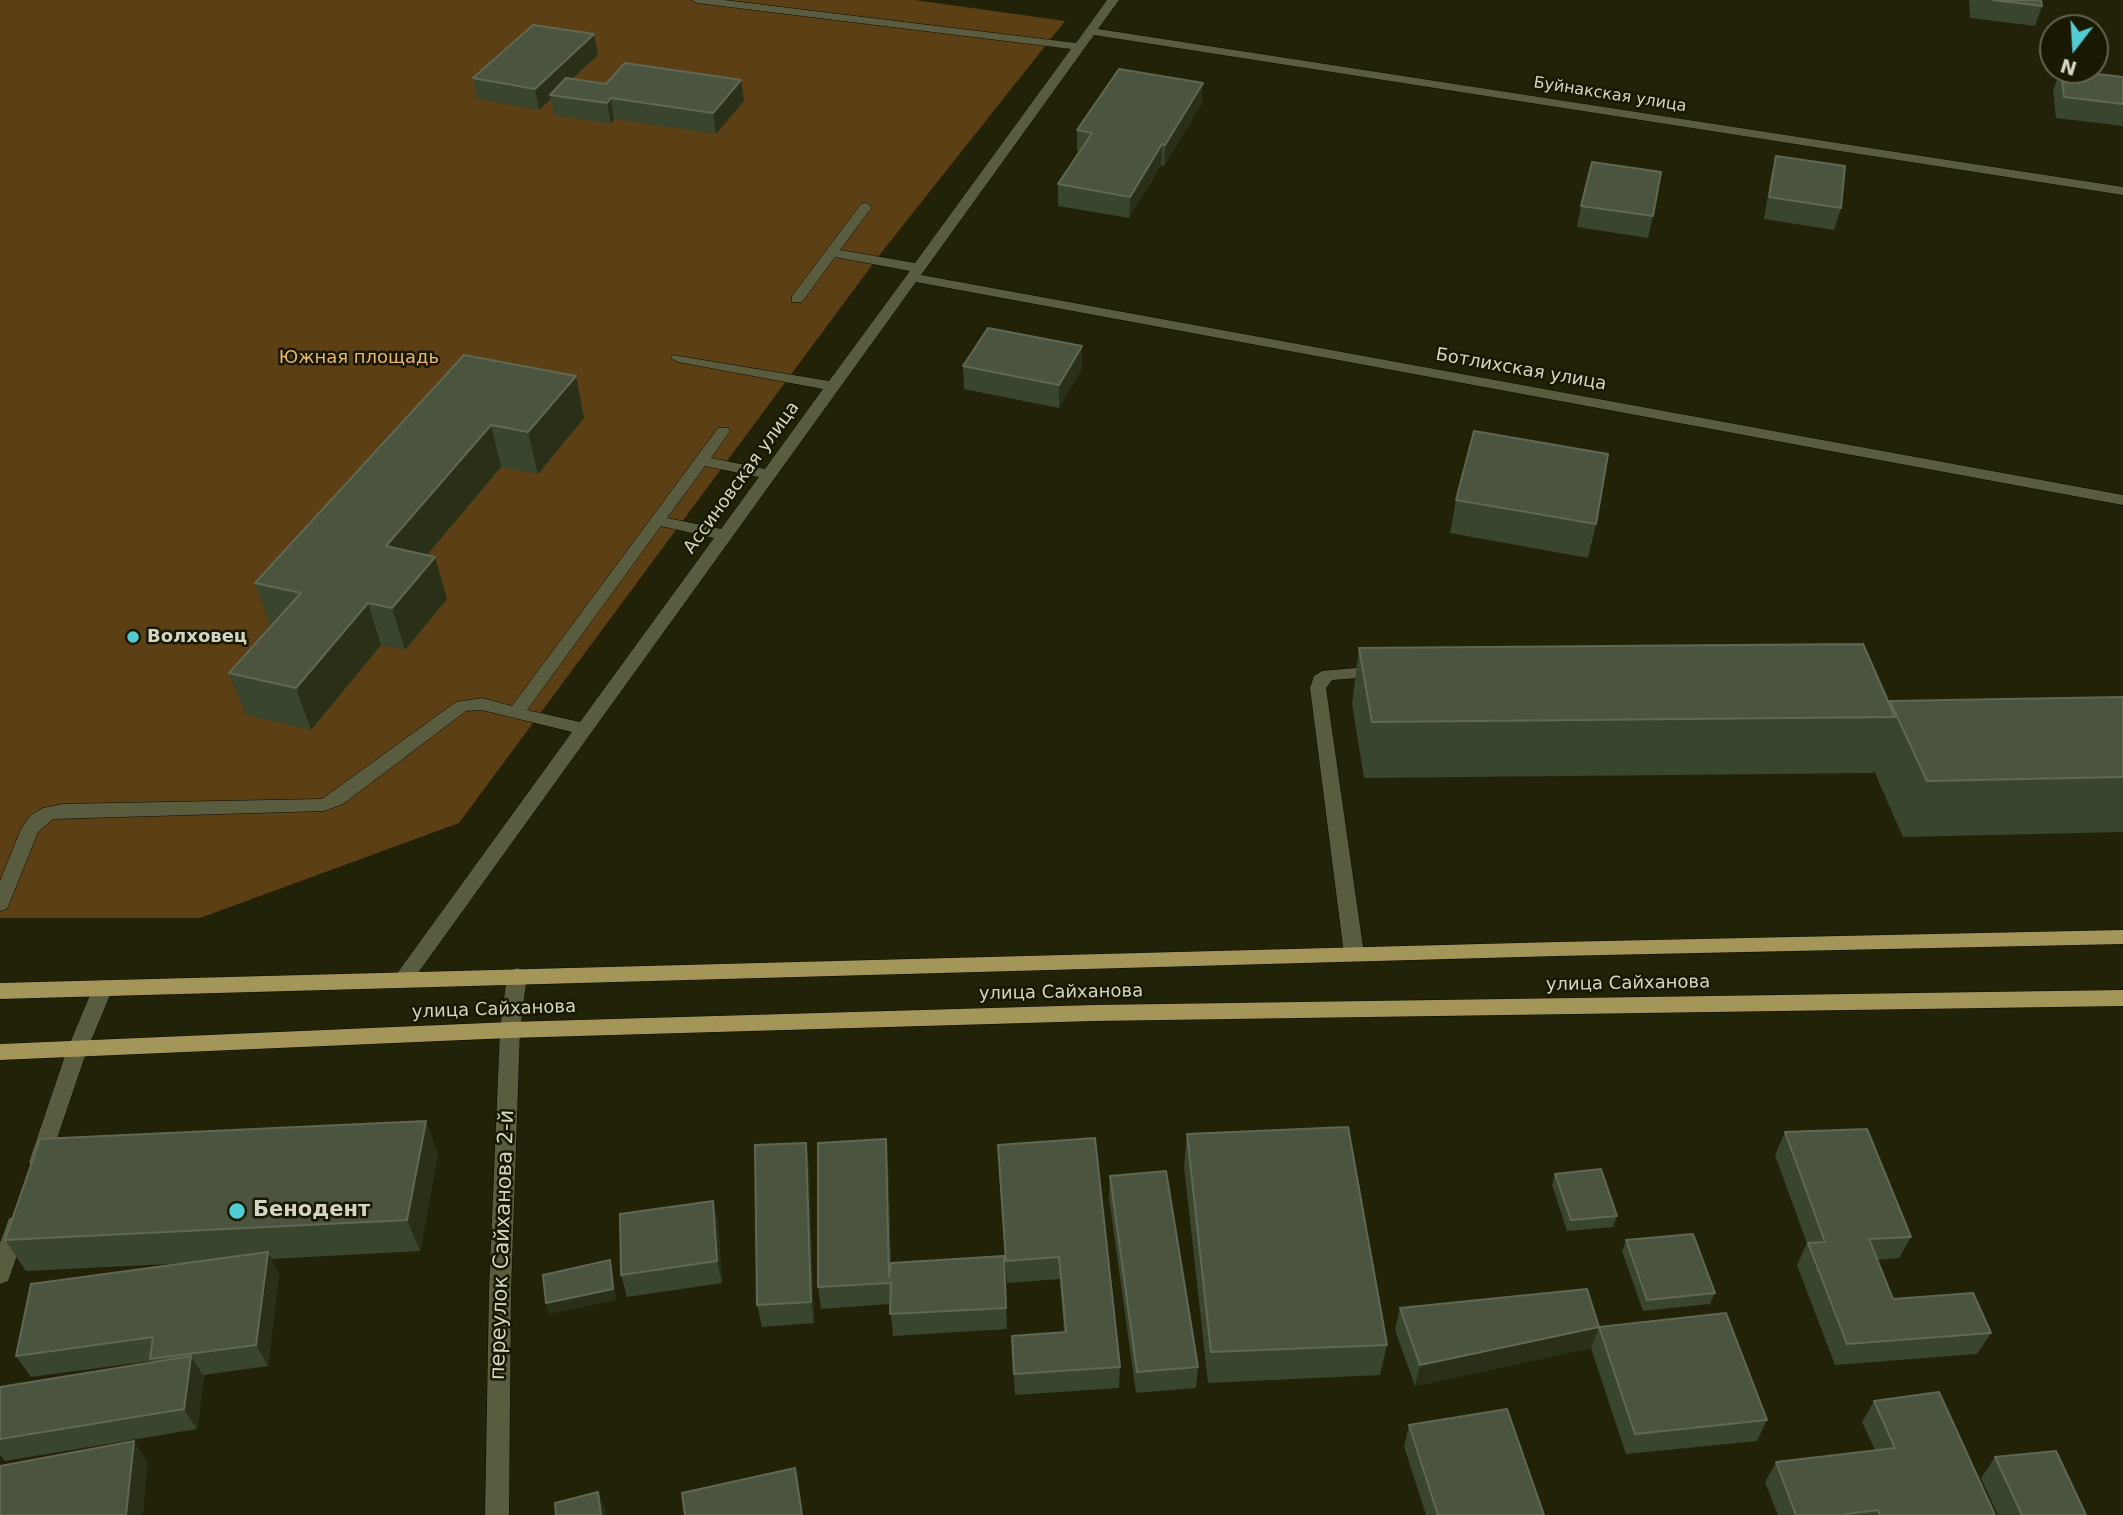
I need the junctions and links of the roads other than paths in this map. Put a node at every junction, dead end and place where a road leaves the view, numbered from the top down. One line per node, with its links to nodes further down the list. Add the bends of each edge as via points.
1 (697, 0): 4 (street)
2 (1113, 0): 3 (street, Ассиновская улица)
3 (1091, 31): 4 (street, Ассиновская улица); 5 (street, Буйнакская улица)
4 (1079, 47): 8 (street, Ассиновская улица)
5 (2123, 191)
6 (866, 206): 7 (street)
7 (832, 253): 8 (street, Ботлихская улица); 9 (street)
8 (914, 272): 11 (street, Ассиновская улица); 15 (street, Ботлихская улица)
9 (797, 299)
10 (678, 358): 11 (street)
11 (832, 386): 14 (street, Ассиновская улица)
12 (723, 431): 13 (street)
13 (702, 461): 14 (street); 16 (street)
14 (768, 474): 17 (street, Ассиновская улица)
15 (2123, 500)
16 (658, 520): 17 (street); 19 (street)
17 (724, 535): 20 (street, Ассиновская улица)
18 (1394, 672): 23 (street, via 1328,675 1318,688)
19 (516, 713): 20 (street); 21 (street, via 482,704 462,706 324,806 49,813 30,829)
20 (584, 729): 25 (street, Ассиновская улица)
21 (0, 904)
22 (2123, 937): 23 (main road, улица Сайханова)
23 (1354, 954): 24 (main road, улица Сайханова)
24 (517, 976): 25 (main road, улица Сайханова); 29 (street, переулок Сайханова 2-й)
25 (403, 979): 26 (main road, улица Сайханова)
26 (103, 988): 27 (main road, улица Сайханова); 30 (street)
27 (0, 991)
28 (2123, 998): 29 (main road, улица Сайханова, via 1108,1013)
29 (510, 1030): 30 (main road, улица Сайханова); 35 (street, переулок Сайханова 2-й)
30 (77, 1051): 31 (main road, улица Сайханова); 32 (street)
31 (0, 1052)
32 (32, 1182)
33 (23, 1208): 34 (street)
34 (0, 1274)
35 (497, 1515)

